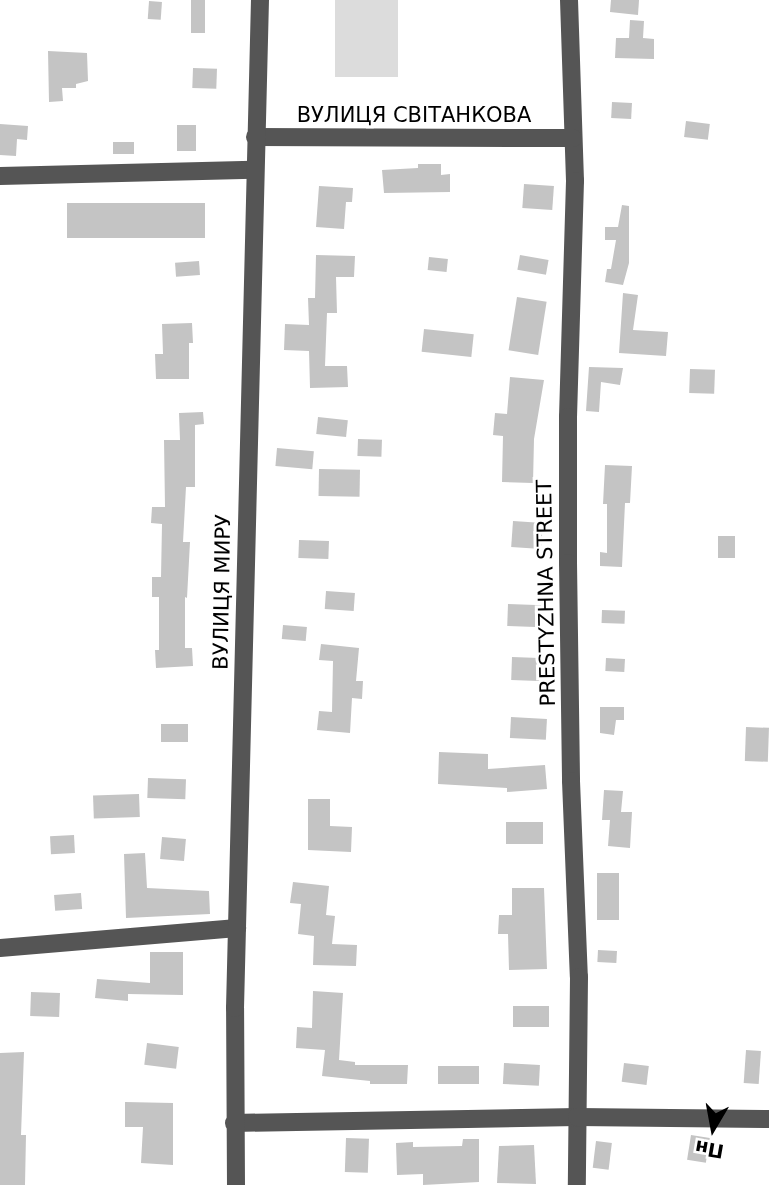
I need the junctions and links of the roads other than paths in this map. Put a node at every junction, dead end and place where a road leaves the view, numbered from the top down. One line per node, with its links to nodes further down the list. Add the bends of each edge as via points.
1 (260, 0): 3 (street, ВУЛИЦЯ МИРУ)
2 (569, 0): 4 (street, PRESTYZHNA STREET)
3 (255, 137): 4 (street, ВУЛИЦЯ СВІТАНКОВА); 5 (street, ВУЛИЦЯ МИРУ)
4 (573, 138): 9 (street, PRESTYZHNA STREET, via 568,564 579,977)
5 (253, 170): 6 (street); 7 (street, ВУЛИЦЯ МИРУ)
6 (0, 176)
7 (237, 928): 8 (street); 11 (street, ВУЛИЦЯ МИРУ)
8 (0, 948)
9 (577, 1117): 10 (street); 11 (street); 13 (street, PRESTYZHNA STREET)
10 (769, 1119)
11 (234, 1122): 12 (street, ВУЛИЦЯ МИРУ)
12 (236, 1185)
13 (577, 1185)

